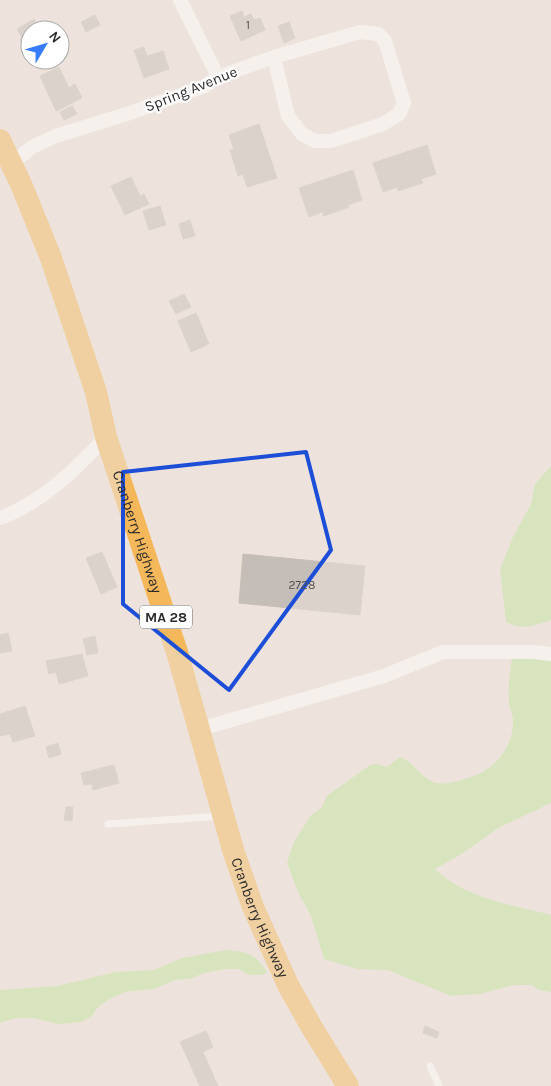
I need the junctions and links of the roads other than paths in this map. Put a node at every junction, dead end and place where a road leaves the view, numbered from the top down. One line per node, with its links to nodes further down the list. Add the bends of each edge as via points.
1 (180, 0): 3 (street)
2 (274, 57): 2 (street, Spring Avenue, via 360,32 378,34 385,41 404,103 399,114 383,124 331,141 315,141 302,134 288,116); 3 (street, Spring Avenue)
3 (218, 77): 5 (street, Spring Avenue, via 205,86 47,139)
4 (0, 140): 5 (main road, Cranberry Highway / MA 28)
5 (11, 164): 6 (main road, Cranberry Highway / MA 28, via 54,267 96,392)
6 (106, 437): 7 (street, via 47,492); 9 (main road, Cranberry Highway / MA 28)
7 (0, 518)
8 (551, 654): 9 (street, via 443,652 384,676)
9 (200, 729): 10 (main road, Cranberry Highway / MA 28)
10 (224, 816): 11 (lane); 13 (main road, Cranberry Highway / MA 28, via 242,878 274,956)
11 (108, 824)
12 (430, 1066): 14 (lane)
13 (348, 1086)
14 (439, 1086)

